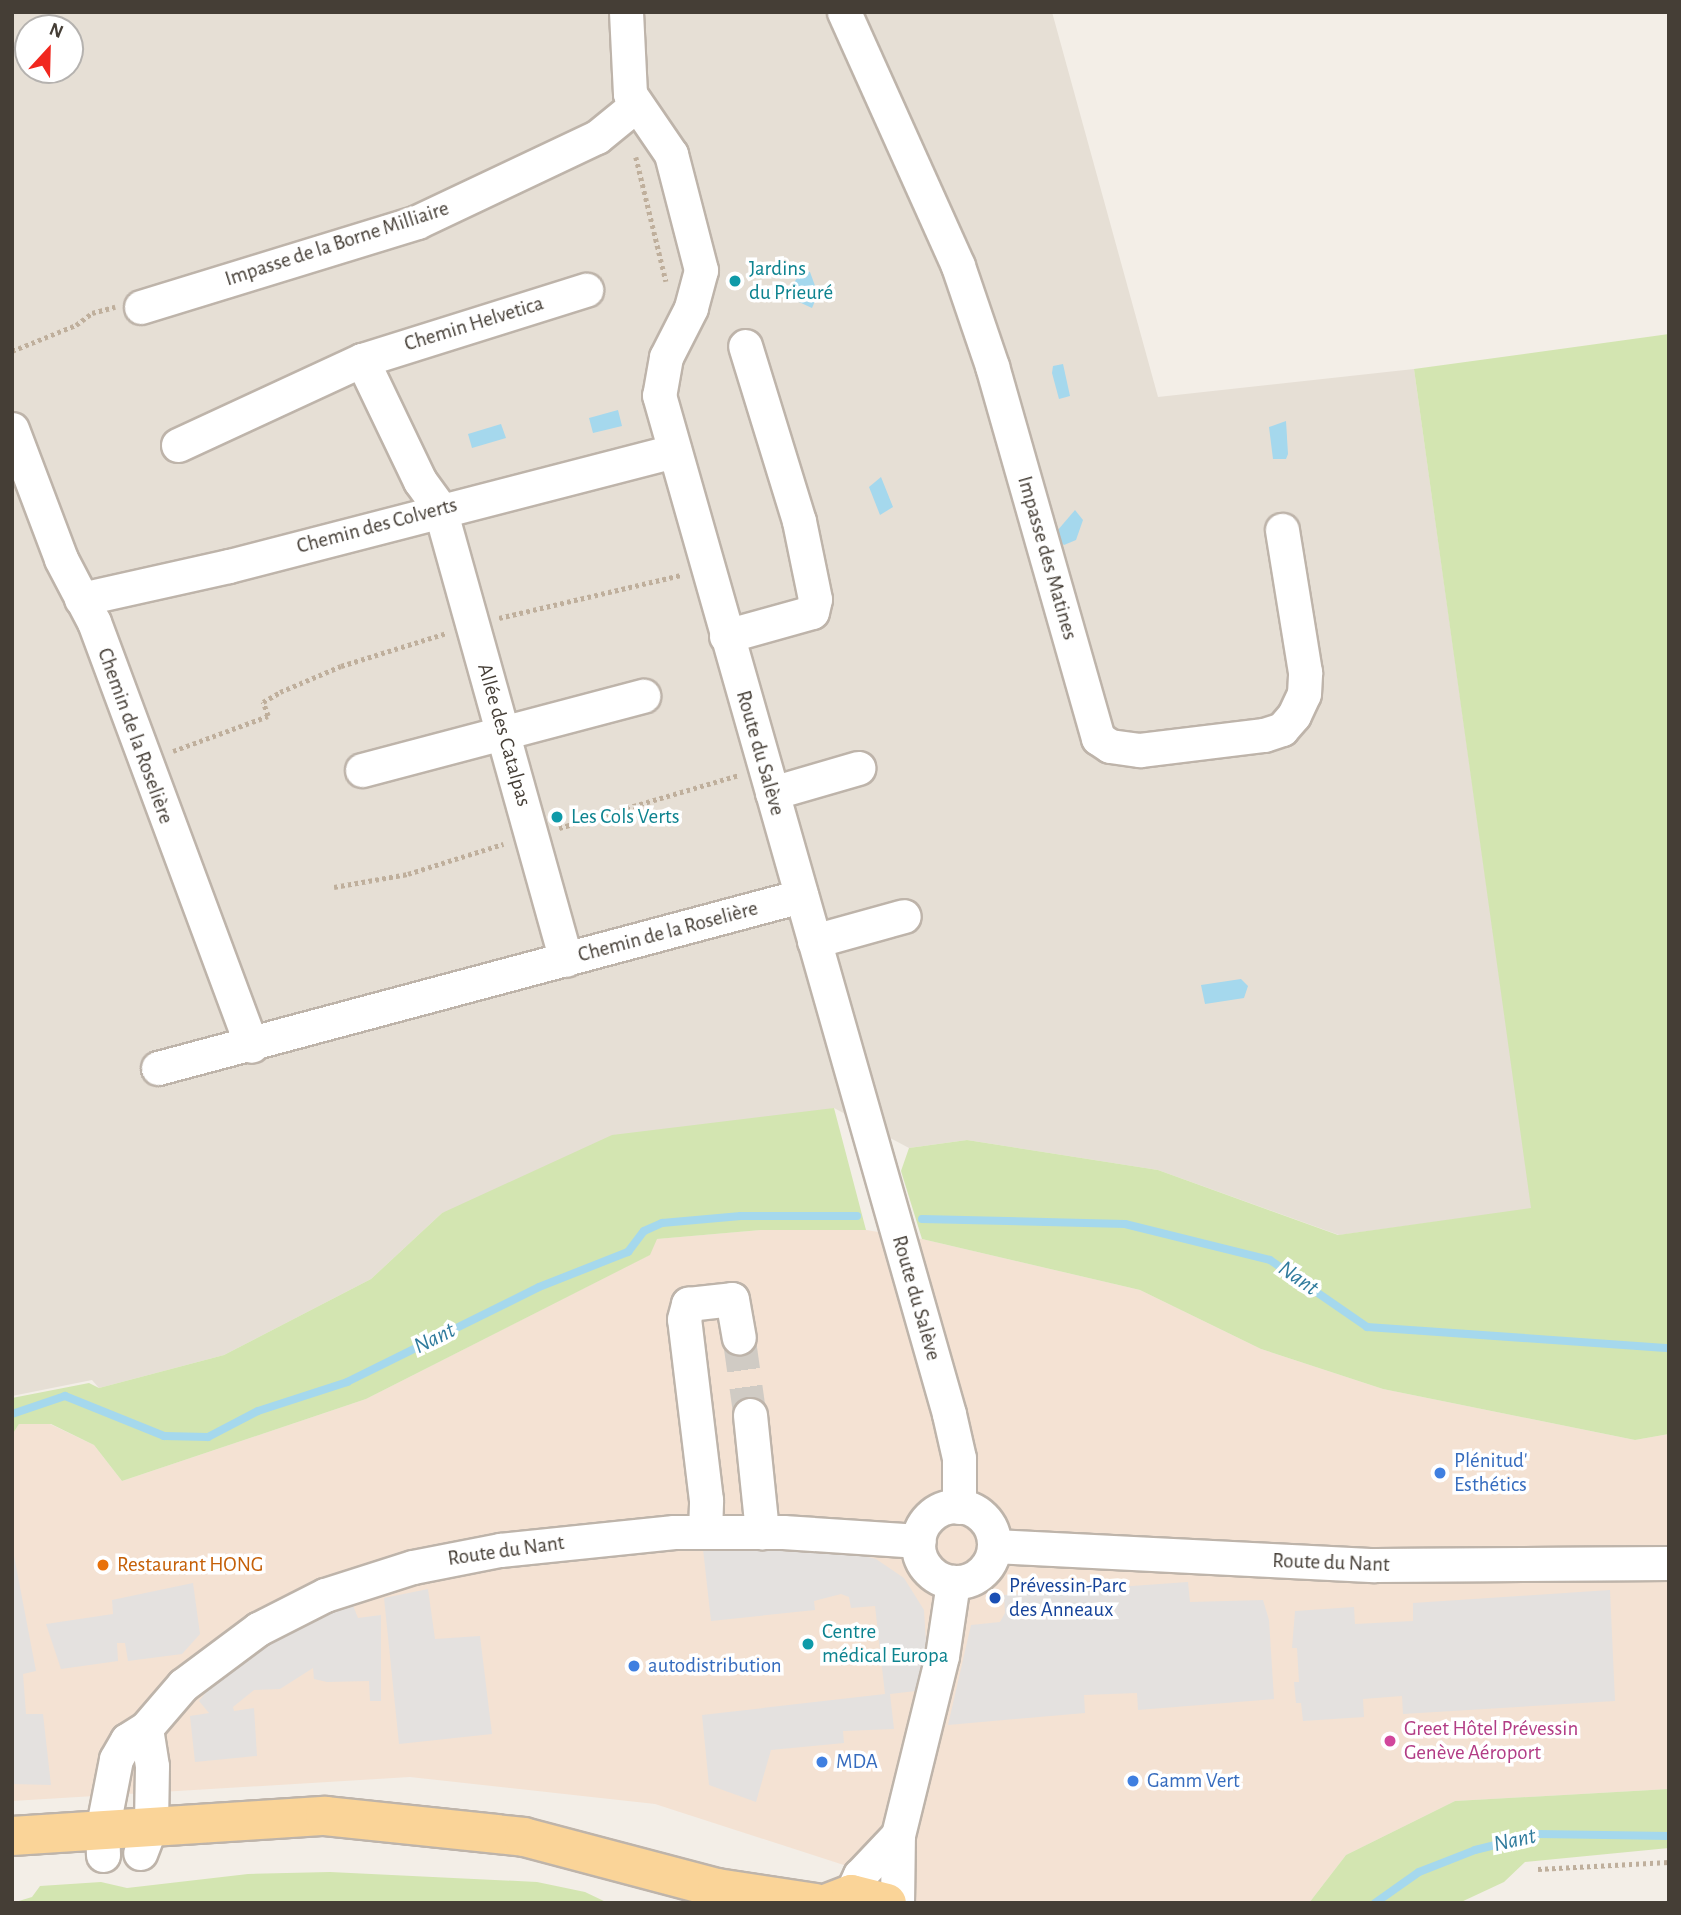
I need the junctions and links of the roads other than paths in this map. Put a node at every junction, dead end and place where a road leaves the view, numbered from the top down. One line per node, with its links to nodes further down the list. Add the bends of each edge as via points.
1 (626, 12): 3 (street, via 630,94)
2 (844, 12): 12 (street, Impasse des Matines, via 958,267 996,379 1098,738 1110,746 1140,750 1282,729 1304,694 1305,671)
3 (635, 106): 5 (street, Impasse de la Borne Milliaire, via 597,137 417,222); 10 (street, Route du Salève, via 664,139 671,155 701,270 691,308 660,373 659,395)
4 (586, 290): 7 (street, Chemin Helvetica)
5 (141, 307)
6 (745, 346): 14 (street, via 799,521 815,599 812,612)
7 (362, 360): 9 (street, Chemin Helvetica); 11 (street, via 420,481)
8 (12, 429): 13 (street, Chemin de la Roselière)
9 (178, 445)
10 (674, 451): 11 (street, Chemin des Colverts); 14 (street, Route du Salève)
11 (440, 509): 13 (street, Chemin des Colverts, via 229,566); 16 (street, Allée des Catalpas)
12 (1282, 530)
13 (81, 599): 24 (street, Chemin de la Roselière, via 94,622)
14 (726, 636): 19 (street, Route du Salève)
15 (643, 696): 16 (street)
16 (503, 732): 18 (street); 23 (street, Allée des Catalpas)
17 (858, 768): 19 (street)
18 (362, 770)
19 (772, 793): 20 (street, Route du Salève)
20 (801, 896): 22 (street, Route du Salève); 23 (street, Chemin de la Roselière)
21 (904, 916): 22 (street)
22 (814, 941): 28 (street, Route du Salève, via 949,1414 959,1458)
23 (566, 960): 24 (street, Chemin de la Roselière)
24 (252, 1046): 25 (street, Chemin de la Roselière)
25 (158, 1068)
26 (740, 1337): 29 (street, via 732,1299 688,1304 684,1319 706,1500)
27 (750, 1415): 30 (street)
28 (959, 1507): 31 (street, via 943,1509 929,1518); 32 (street, via 982,1516)
29 (705, 1532): 30 (street, Route du Nant); 35 (street, Route du Nant, via 500,1550 363,1581 289,1610 226,1650 165,1702)
30 (762, 1532): 31 (street, Route du Nant)
31 (919, 1541): 34 (street, via 921,1558 930,1572)
32 (994, 1546): 33 (street, Route du Nant, via 1375,1566); 34 (street, via 981,1572)
33 (1669, 1563)
34 (953, 1582): 36 (street, via 942,1656)
35 (146, 1728): 38 (street, via 152,1766); 38 (street, Route du Nant, via 127,1740 116,1759)
36 (898, 1835): 41 (street, via 860,1875); 42 (street)
37 (12, 1836): 38 (main road)
38 (124, 1841): 39 (main road); 40 (main road, via 321,1840 416,1828 524,1837)
39 (12, 1861)
40 (727, 1895): 41 (main road)
41 (845, 1901)
42 (897, 1903)

